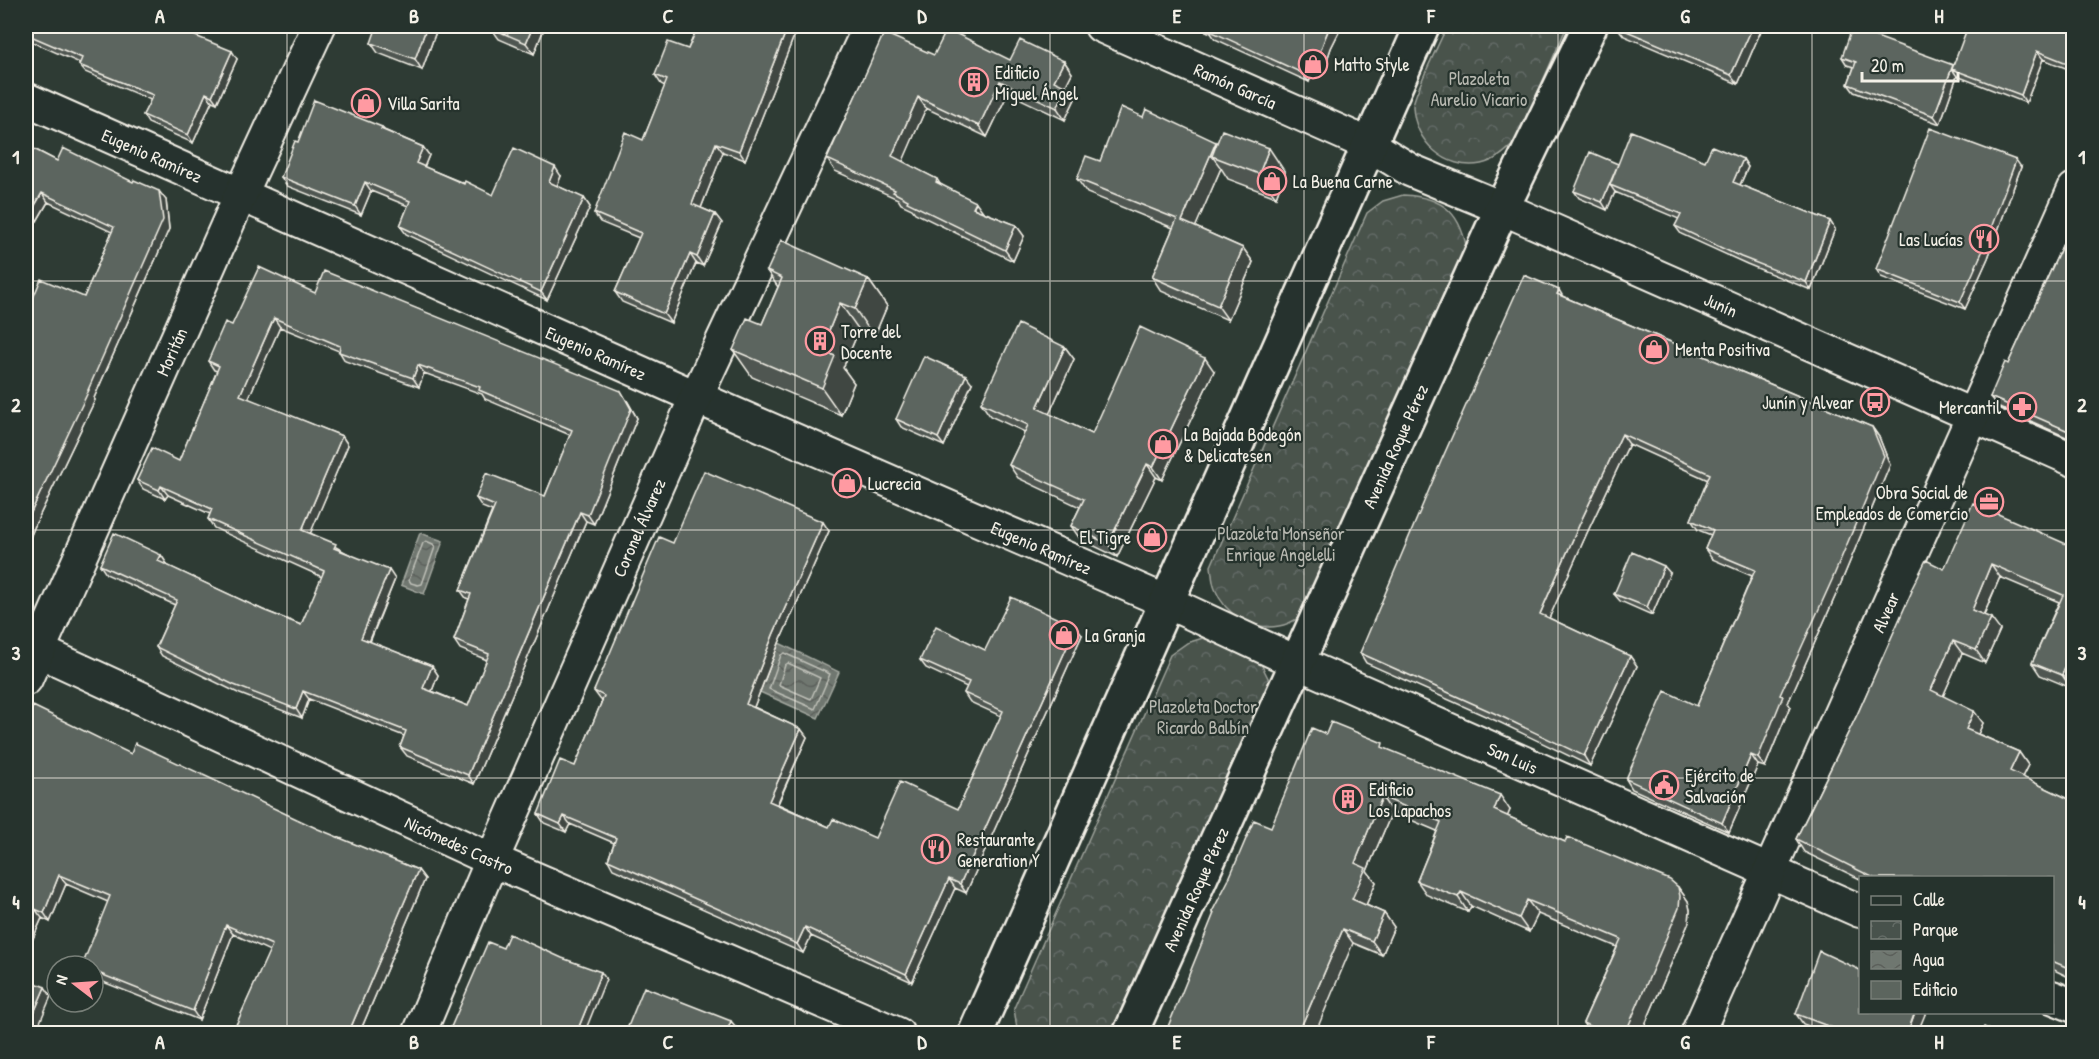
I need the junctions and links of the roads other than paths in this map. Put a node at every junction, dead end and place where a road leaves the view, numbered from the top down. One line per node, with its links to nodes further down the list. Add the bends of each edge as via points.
1 (319, 26): 9 (street, Moritán)
2 (870, 26): 11 (street, Coronel Álvarez)
3 (1101, 26): 7 (street, Ramón García)
4 (1422, 26): 7 (main road)
5 (1590, 26): 10 (main road, Avenida Roque Pérez)
6 (26, 99): 9 (street, Eugenio Ramírez)
7 (1370, 145): 10 (street, Junín, via 1410,170); 14 (main road)
8 (2073, 189): 12 (street, Alvear)
9 (241, 194): 11 (street, Eugenio Ramírez); 15 (street, Moritán)
10 (1502, 208): 12 (street, Junín); 16 (main road, Avenida Roque Pérez)
11 (696, 397): 14 (street, Eugenio Ramírez); 18 (street, Coronel Álvarez)
12 (1973, 416): 13 (street, Junín); 19 (street, Alvear)
13 (2073, 460)
14 (1167, 602): 16 (street, San Luis); 25 (main road)
15 (32, 648): 17 (street, Moritán); 18 (street, Nicómedes Castro)
16 (1296, 662): 19 (street, San Luis); 26 (main road, Avenida Roque Pérez)
17 (26, 679)
18 (492, 860): 23 (street, Coronel Álvarez); 24 (street, Nicómedes Castro)
19 (1769, 871): 20 (street, San Luis); 27 (street, Alvear)
20 (1859, 911)
21 (2054, 998): 22 (street)
22 (2073, 1006)
23 (419, 1034)
24 (898, 1034)
25 (975, 1034)
26 (1130, 1034)
27 (1697, 1034)

